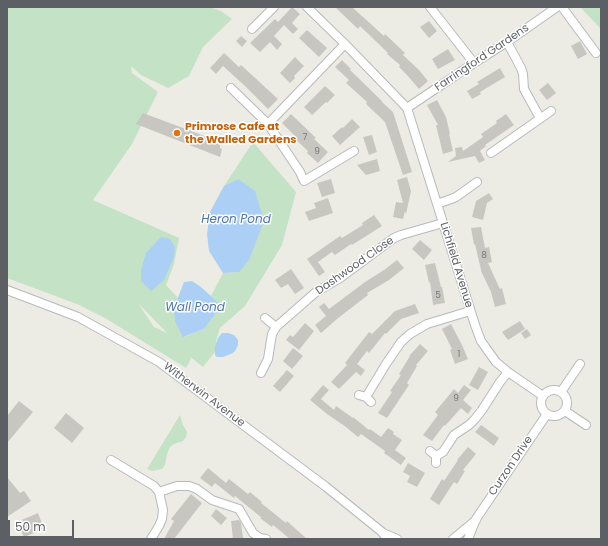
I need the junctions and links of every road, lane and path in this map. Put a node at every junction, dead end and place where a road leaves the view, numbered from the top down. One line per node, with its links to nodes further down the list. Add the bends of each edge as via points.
1 (274, 7): 6 (street)
2 (307, 7): 8 (street)
3 (430, 7): 10 (street)
4 (557, 7): 7 (street, Farringford Gardens)
5 (562, 7): 9 (street)
6 (252, 29)
7 (507, 42): 10 (street, Farringford Gardens); 14 (street, via 521,68 524,89)
8 (345, 44): 12 (street); 15 (street)
9 (596, 52)
10 (474, 63): 12 (street, Farringford Gardens)
11 (231, 88): 15 (street)
12 (407, 108): 19 (street, Lichfield Avenue)
13 (550, 111): 14 (street)
14 (540, 118): 17 (street)
15 (268, 124): 16 (street, via 304,181)
16 (354, 151)
17 (491, 153)
18 (477, 182): 19 (street, via 451,200)
19 (437, 204): 20 (street, Lichfield Avenue)
20 (443, 223): 22 (street, Lichfield Avenue); 24 (street, Dashwood Close, via 394,238 340,278 316,292)
21 (7, 290): 38 (street, Witherwin Avenue, via 78,317 159,362 325,486)
22 (470, 311): 26 (street, Lichfield Avenue, via 477,333 486,349); 30 (street, via 427,324 410,334 401,342)
23 (265, 318): 24 (street)
24 (276, 327): 27 (street, via 272,334 268,359)
25 (580, 364): 28 (street)
26 (508, 372): 29 (street, Lichfield Avenue); 34 (street, via 475,419 454,435 443,452)
27 (261, 373)
28 (561, 392): 29 (street, via 554,390); 31 (street, via 565,395 567,403)
29 (543, 396): 32 (street, via 542,407)
30 (365, 398)
31 (565, 411): 32 (street, via 554,416); 33 (street)
32 (547, 414): 37 (street, Curzon Drive)
33 (586, 425)
34 (434, 457)
35 (111, 460): 36 (street, via 154,486)
36 (159, 492): 39 (street, via 162,519); 40 (street, via 181,486 193,487 212,500 239,509 253,534)
37 (476, 519): 42 (street); 43 (street)
38 (385, 536): 41 (street, Witherwin Avenue)
39 (151, 539)
40 (266, 539)
41 (397, 539)
42 (452, 539)
43 (468, 539)

